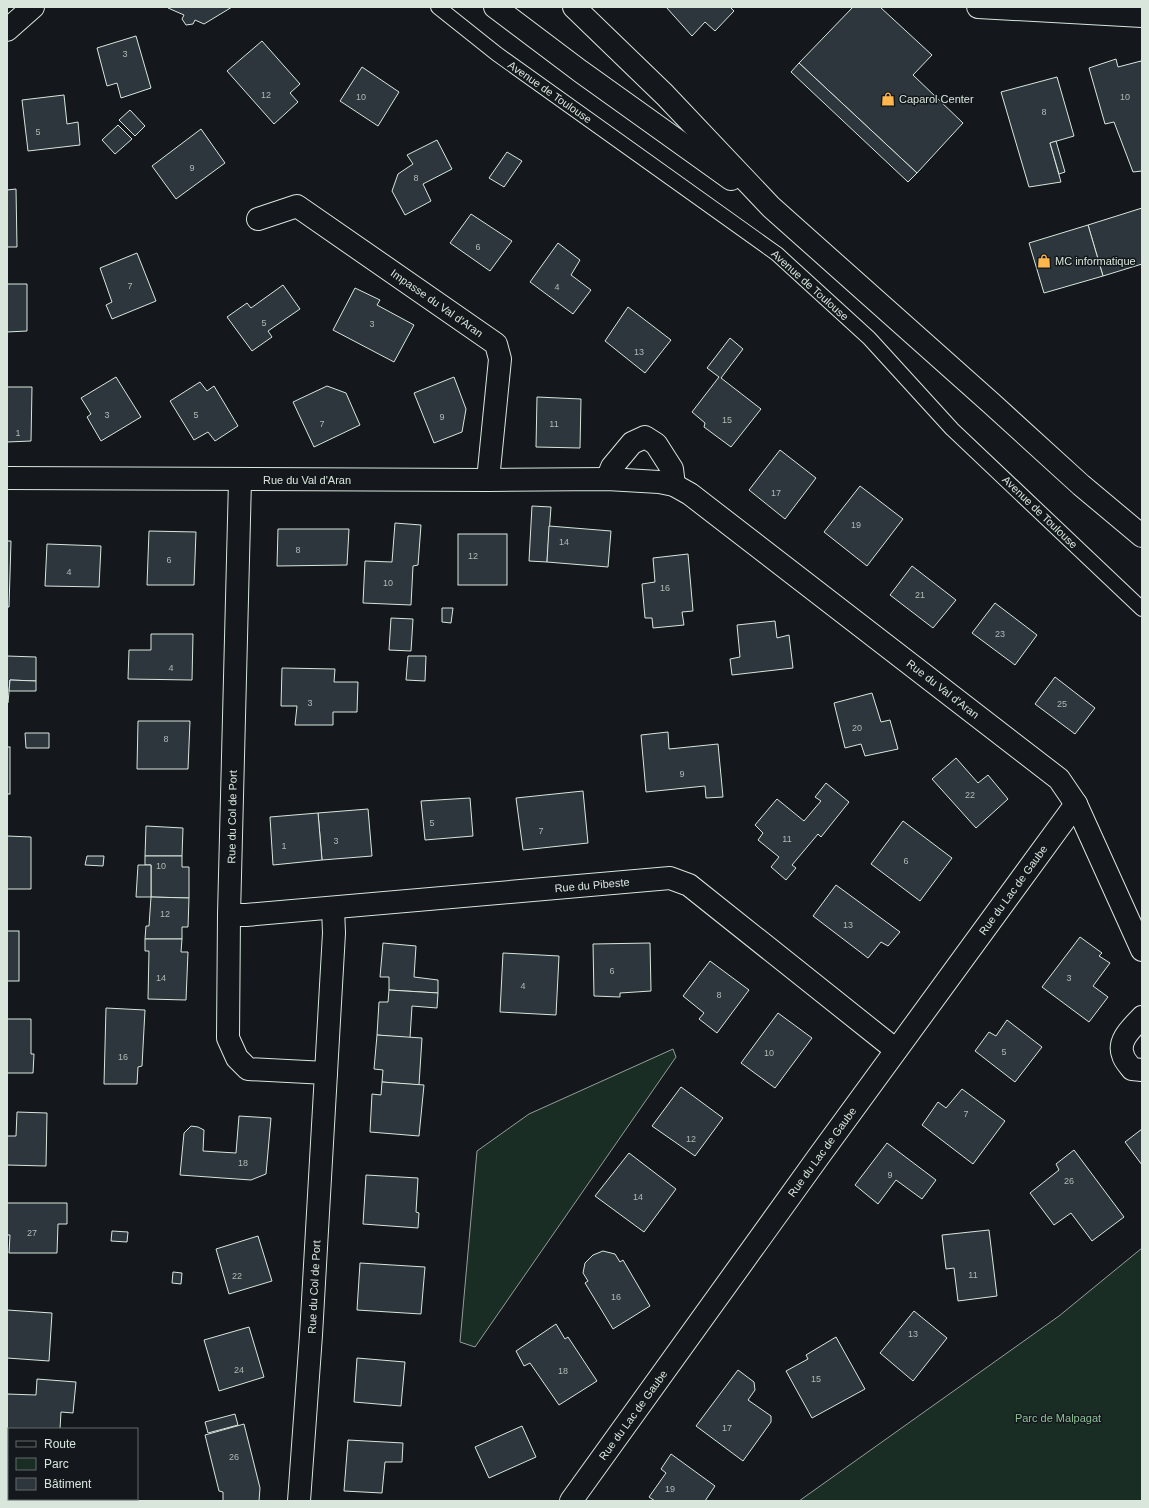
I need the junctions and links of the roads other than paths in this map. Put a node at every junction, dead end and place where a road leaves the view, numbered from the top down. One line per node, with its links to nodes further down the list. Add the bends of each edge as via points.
1 (33, 7): 7 (street)
2 (438, 7): 16 (lane, Avenue de Toulouse, via 497,54 777,254 869,338 952,429)
3 (495, 7): 8 (street)
4 (574, 7): 8 (street, via 665,95)
5 (978, 7): 6 (street)
6 (1142, 16)
7 (7, 30)
8 (771, 207): 15 (street, via 1081,485)
9 (258, 219): 13 (street, Impasse du Val d'Aran, via 297,206 496,344 500,359)
10 (7, 478): 12 (street, Rue du Val d'Aran)
11 (607, 479): 13 (street, Rue du Val d'Aran); 14 (street, Rue du Val d'Aran); 14 (street, via 612,467 632,443 645,437 656,444 672,469)
12 (240, 480): 13 (street, Rue du Val d'Aran); 19 (street, Rue du Col de Port)
13 (488, 480)
14 (674, 484): 17 (street, Rue du Val d'Aran, via 1059,779)
15 (1142, 536)
16 (1142, 609)
17 (1076, 804): 20 (street, Rue du Val d'Aran); 22 (street, Rue du Lac de Gaube)
18 (333, 908): 19 (street, Rue du Pibeste, via 246,916); 22 (street, Rue du Pibeste, via 670,878 689,885); 24 (street, Rue du Col de Port, via 334,933)
19 (229, 915): 24 (street, Rue du Col de Port, via 228,1038 237,1058 248,1069)
20 (1142, 950)
21 (1142, 1017): 23 (street, via 1126,1034 1122,1055 1132,1069)
22 (896, 1050): 26 (street, Rue du Lac de Gaube)
23 (1142, 1070)
24 (326, 1073): 25 (street, Rue du Col de Port)
25 (299, 1501)
26 (570, 1501)

